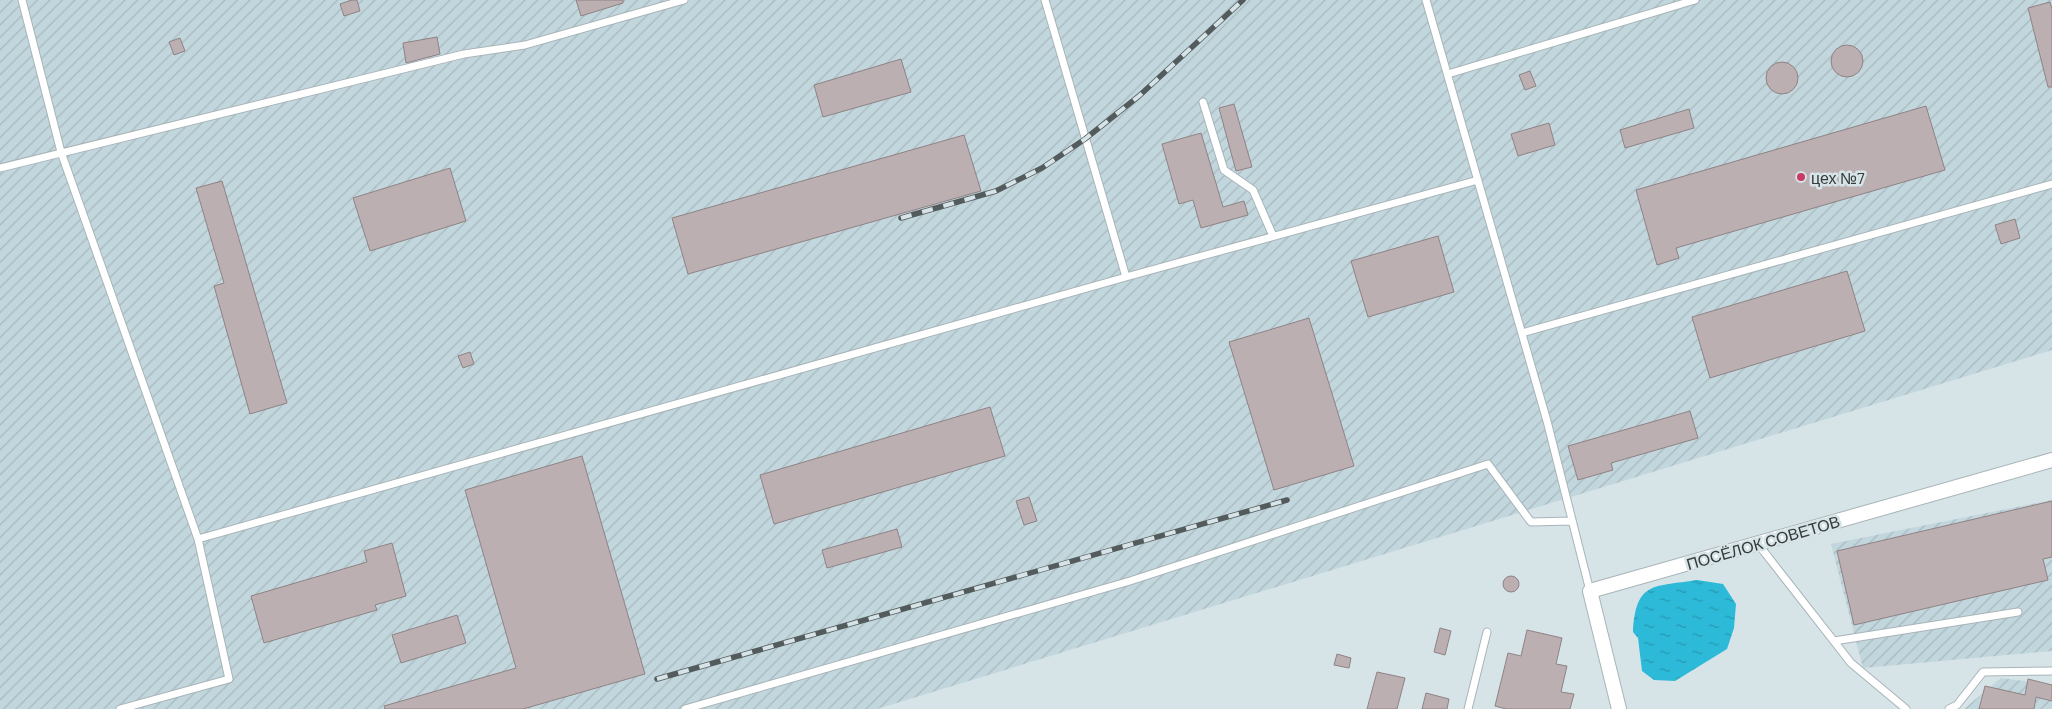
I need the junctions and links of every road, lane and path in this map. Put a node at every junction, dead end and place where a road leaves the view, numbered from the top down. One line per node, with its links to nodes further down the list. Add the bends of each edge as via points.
1 (22, 0): 8 (lane)
2 (684, 0): 8 (lane, via 526,45 464,54)
3 (1046, 0): 13 (lane)
4 (1426, 0): 6 (lane)
5 (1695, 0): 6 (lane)
6 (1448, 74): 10 (lane)
7 (1203, 102): 12 (lane, via 1224,170 1253,190)
8 (61, 152): 9 (lane); 17 (lane)
9 (0, 168)
10 (1478, 180): 12 (lane); 14 (lane)
11 (2052, 184): 14 (lane)
12 (1273, 236): 13 (lane)
13 (1126, 277): 17 (lane)
14 (1522, 333): 16 (lane)
15 (2052, 460): 18 (street, ПОСЁЛОК СОВЕТОВ)
16 (1572, 522): 19 (lane); 25 (lane, via 1531,522 1488,464 1130,581)
17 (198, 539): 24 (lane, via 229,679)
18 (1758, 544): 19 (street, ПОСЁЛОК СОВЕТОВ); 22 (lane)
19 (1590, 591): 27 (street)
20 (2018, 612): 22 (lane)
21 (1487, 632): 26 (lane)
22 (1834, 642): 28 (lane, via 1850,663)
23 (2052, 671): 29 (lane, via 1983,672 1957,705)
24 (120, 709)
25 (684, 709)
26 (1468, 709)
27 (1619, 709)
28 (1906, 709)
29 (1950, 709)

